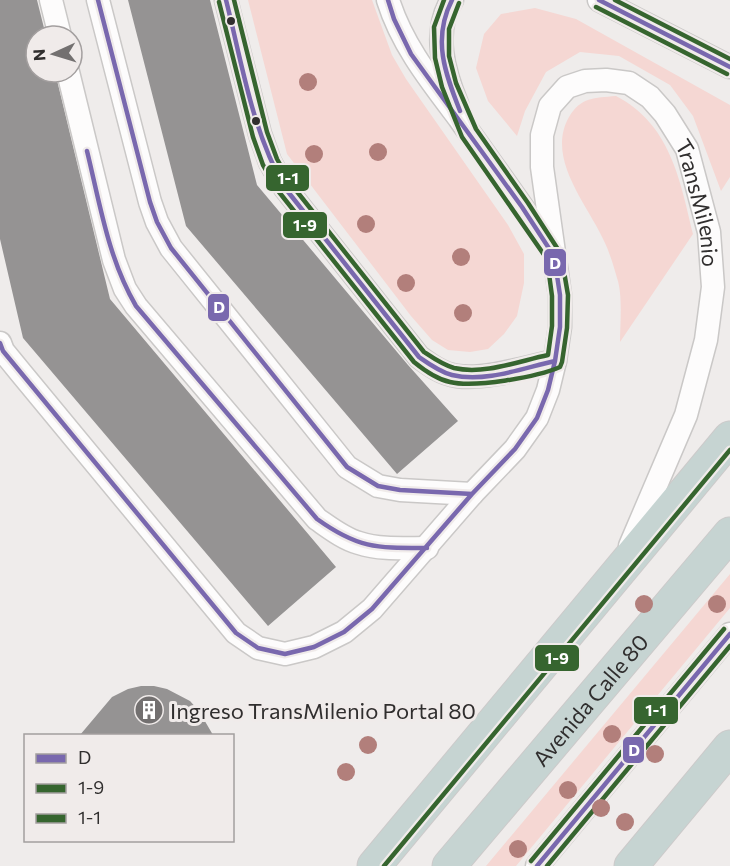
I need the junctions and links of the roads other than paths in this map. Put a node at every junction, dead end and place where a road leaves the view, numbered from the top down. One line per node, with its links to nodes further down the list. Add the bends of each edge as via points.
1 (51, 0): 7 (lane)
2 (98, 0): 15 (lane, via 150,201 171,248 347,467 378,486)
3 (226, 0): 13 (lane, via 270,162 285,188 419,357 456,376 499,373)
4 (388, 0): 10 (lane, TransMilenio, via 411,54)
5 (452, 0): 10 (lane, TransMilenio, via 441,28 442,57)
6 (599, 0): 8 (lane)
7 (57, 24)
8 (730, 67)
9 (71, 84): 17 (lane, via 114,260 136,306 317,519 360,544)
10 (470, 133): 11 (lane, TransMilenio)
11 (554, 256): 13 (lane, TransMilenio, via 560,295); 18 (lane, TransMilenio, via 542,167 542,135 550,106 567,87 585,81 629,83 650,97 665,114 687,149 709,232 712,287 706,340 686,415)
12 (0, 343): 17 (lane, TransMilenio, via 236,633 258,648 285,654 314,647 344,632 372,609)
13 (555, 361): 15 (lane, TransMilenio, via 537,418 515,449)
14 (730, 438): 18 (highway)
15 (472, 494): 17 (lane, TransMilenio)
16 (730, 534): 22 (highway, Avenida Calle 80)
17 (427, 548)
18 (620, 571): 21 (highway)
19 (730, 634): 23 (lane)
20 (730, 747): 24 (highway)
21 (374, 866)
22 (449, 866)
23 (537, 866)
24 (632, 866)

